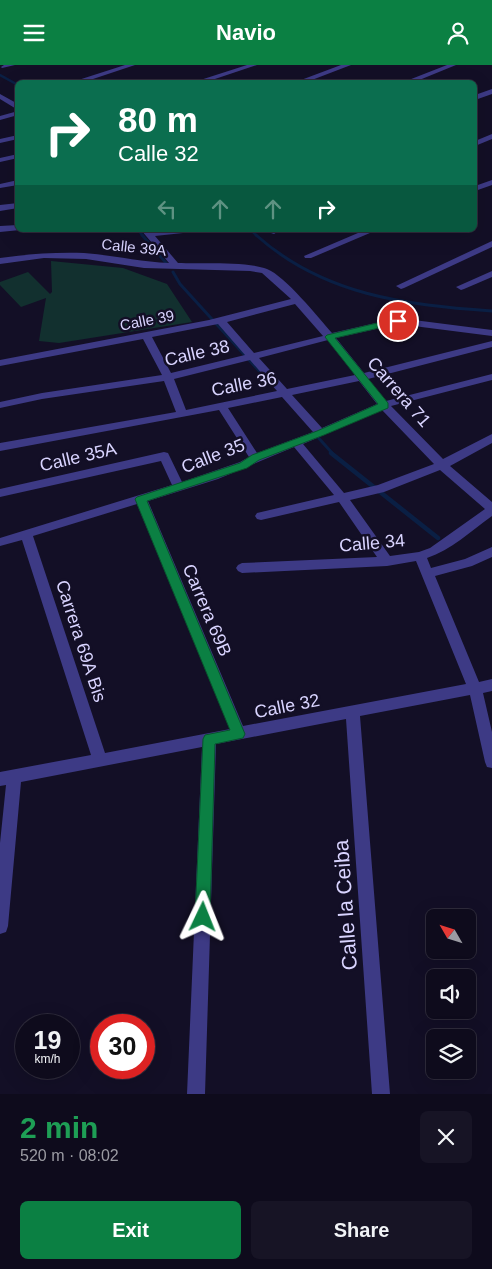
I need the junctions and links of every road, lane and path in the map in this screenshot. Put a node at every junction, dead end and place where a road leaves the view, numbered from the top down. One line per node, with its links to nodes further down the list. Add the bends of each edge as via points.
1 (12, 65): 6 (street)
2 (132, 65): 7 (street)
3 (254, 65): 8 (street)
4 (348, 65): 9 (street)
5 (453, 65): 10 (street)
6 (4, 67)
7 (82, 80)
8 (204, 80)
9 (305, 80)
10 (412, 80)
11 (492, 91): 13 (street)
12 (1, 97): 14 (street)
13 (477, 97)
14 (15, 106)
15 (15, 114): 16 (street)
16 (0, 118)
17 (492, 136): 20 (street)
18 (15, 138): 19 (street)
19 (0, 141)
20 (477, 143)
21 (15, 156): 22 (street)
22 (1, 158)
23 (15, 182): 25 (street)
24 (492, 182): 26 (street)
25 (0, 185)
26 (477, 188)
27 (15, 206): 28 (street)
28 (0, 208)
29 (15, 228): 30 (street)
30 (0, 229)
31 (147, 232): 36 (street)
32 (368, 232): 34 (street)
33 (492, 244): 39 (street)
34 (308, 256)
35 (0, 261): 36 (street, Calle 39A, via 44,255)
36 (176, 265): 37 (street, Calle 39A)
37 (265, 271): 41 (street, Carrera 71)
38 (492, 274): 40 (street)
39 (401, 286)
40 (461, 287)
41 (298, 300): 42 (street, Calle 39); 45 (street, Carrera 71)
42 (217, 322): 44 (street, Calle 39); 47 (street)
43 (492, 333): 45 (street, Calle 38, via 398,321)
44 (147, 335): 48 (street, Calle 39); 49 (street)
45 (330, 337): 47 (street, Calle 38); 50 (street, Carrera 71)
46 (492, 344): 50 (street, Calle 36)
47 (248, 358): 49 (street, Calle 38); 52 (street)
48 (0, 363)
49 (168, 377): 53 (street, Calle 38); 56 (street)
50 (362, 377): 52 (street, Calle 36); 54 (street, Carrera 71)
51 (492, 377): 54 (street, Calle 35)
52 (282, 394): 55 (street, Calle 36); 57 (street)
53 (0, 405)
54 (384, 405): 57 (street, Calle 35); 62 (street, Carrera 71)
55 (222, 406): 56 (street, Calle 36); 61 (street)
56 (182, 414): 60 (street, Calle 36)
57 (317, 434): 59 (street, Calle 35)
58 (492, 438): 62 (street)
59 (296, 442): 61 (street, Calle 35); 66 (street)
60 (0, 447)
61 (255, 458): 63 (street, Calle 35, via 244,465)
62 (442, 465): 66 (street, via 380,489); 67 (street, Carrera 71)
63 (179, 487): 64 (street, Calle 35A, via 164,456); 65 (street, Calle 35)
64 (0, 493)
65 (141, 499): 69 (street, Calle 35); 79 (street, Carrera 69B)
66 (343, 499): 68 (street); 73 (street)
67 (492, 509): 72 (street, Calle 34, via 448,542)
68 (261, 516)
69 (27, 535): 70 (street, Calle 35); 81 (street, Carrera 69A Bis)
70 (0, 542)
71 (492, 552): 75 (street, via 468,563)
72 (420, 556): 73 (street, Calle 34); 75 (street)
73 (387, 561): 74 (street, Calle 34)
74 (242, 568)
75 (429, 573): 77 (street)
76 (492, 685): 77 (street, Calle 32)
77 (475, 689): 78 (street, Calle 32); 82 (street)
78 (353, 713): 79 (street, Calle 32); 86 (street, Calle la Ceiba)
79 (238, 734): 80 (street, Calle 32)
80 (209, 739): 81 (street, Calle 32); 85 (street)
81 (100, 759): 83 (street, Calle 32)
82 (492, 762)
83 (7, 777): 84 (street)
84 (0, 926)
85 (196, 1094)
86 (381, 1094)

